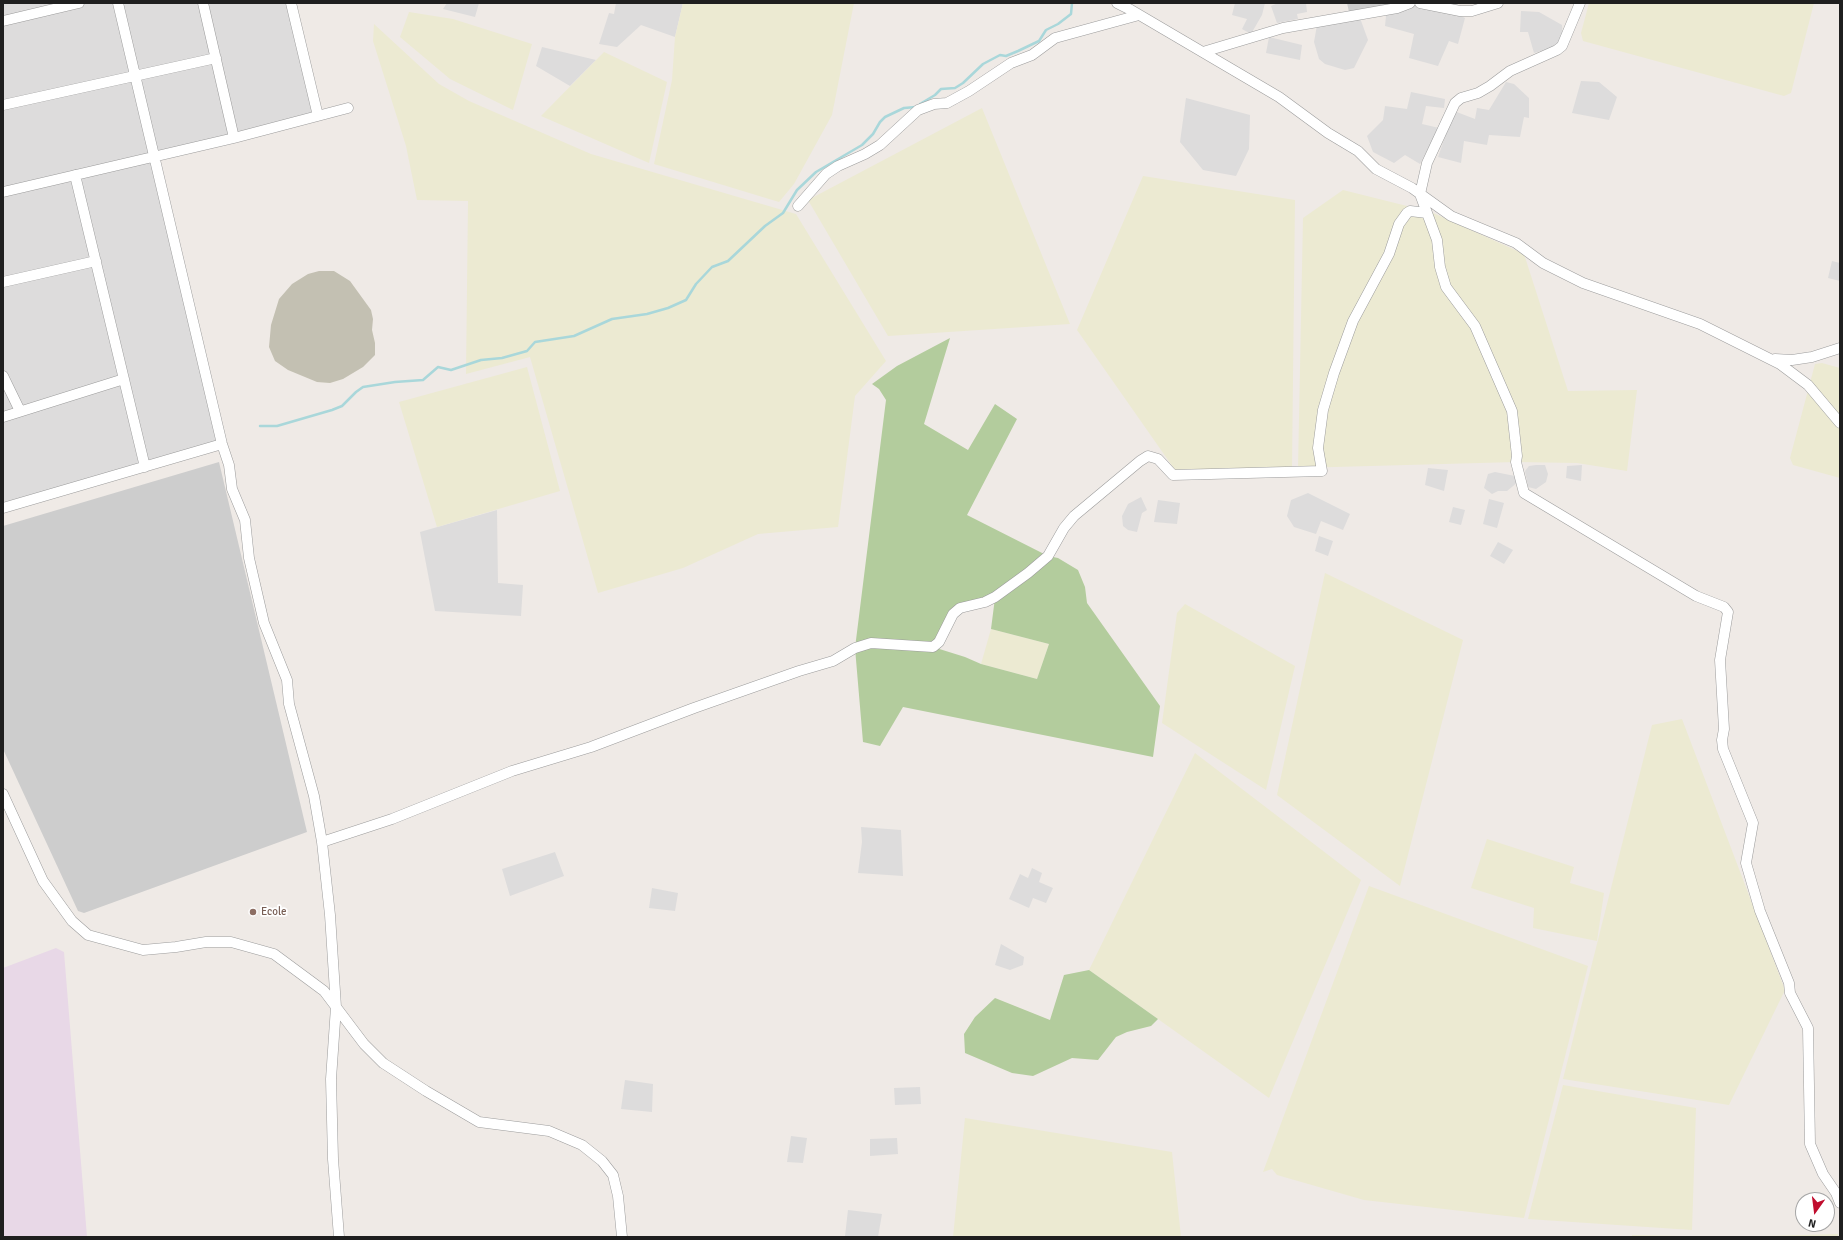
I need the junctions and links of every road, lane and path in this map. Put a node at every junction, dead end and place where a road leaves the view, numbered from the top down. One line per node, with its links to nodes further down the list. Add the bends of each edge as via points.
1 (79, 3): 10 (street)
2 (118, 3): 15 (street)
3 (203, 3): 14 (street)
4 (291, 3): 18 (street)
5 (1117, 3): 11 (street)
6 (1410, 3): 13 (street, via 1397,8 1283,28)
7 (1420, 3): 8 (street, via 1472,11)
8 (1498, 3)
9 (1580, 3): 23 (street, via 1562,46 1510,71 1478,93 1460,98 1455,103 1426,163)
10 (36, 8): 12 (street)
11 (1139, 15): 13 (street); 24 (street, via 1055,38 1032,55 1011,63 947,103 934,104 918,110 880,146 826,174)
12 (3, 20)
13 (1203, 52): 23 (street, via 1279,97 1328,133 1358,151 1376,169)
14 (216, 58): 15 (street); 19 (street)
15 (135, 76): 16 (street); 20 (street)
16 (3, 105)
17 (348, 108): 18 (street)
18 (318, 116): 19 (street)
19 (234, 138): 20 (street)
20 (154, 156): 21 (street); 35 (street)
21 (75, 175): 22 (street); 26 (street)
22 (3, 192)
23 (1420, 194): 25 (street); 29 (street, via 1451,216 1516,243 1543,263 1583,283 1700,324)
24 (798, 206)
25 (1427, 213): 39 (street, via 1407,212 1399,224 1389,254 1353,321 1323,410 1318,448 1322,471 1173,475 1158,459 1148,456 1074,516 1048,556 1028,573 995,597 960,608 953,614 939,642 933,647 871,643 855,648 834,661 694,708 591,747 512,771 392,819); 41 (street, via 1438,240 1440,267 1446,287 1475,326 1512,411 1516,462 1524,493 1696,596 1724,607 1728,612 1720,660 1723,749 1753,823 1746,863 1760,912 1789,983 1790,993 1808,1028 1810,1144 1823,1174)
26 (96, 261): 27 (street); 31 (street)
27 (3, 282)
28 (1840, 348): 29 (street, via 1812,357 1792,360)
29 (1770, 359): 34 (street, via 1808,385)
30 (3, 376): 32 (street)
31 (124, 379): 32 (street); 36 (street)
32 (20, 411): 33 (street)
33 (3, 417)
34 (1840, 423)
35 (222, 444): 36 (street); 39 (street, via 229,465 232,489 245,520 249,558 264,623 287,680 289,704 314,796)
36 (145, 467): 37 (street)
37 (3, 508)
38 (3, 794): 40 (street, via 43,882 72,921 88,935 143,950 206,942 232,942 255,948 274,954 324,991)
39 (322, 842): 40 (street)
40 (336, 1007): 42 (street, via 331,1079 333,1159); 43 (street, via 364,1044 383,1063 466,1115 479,1122 549,1131 582,1145 602,1161 613,1175)
41 (1840, 1203)
42 (339, 1237)
43 (622, 1237)

